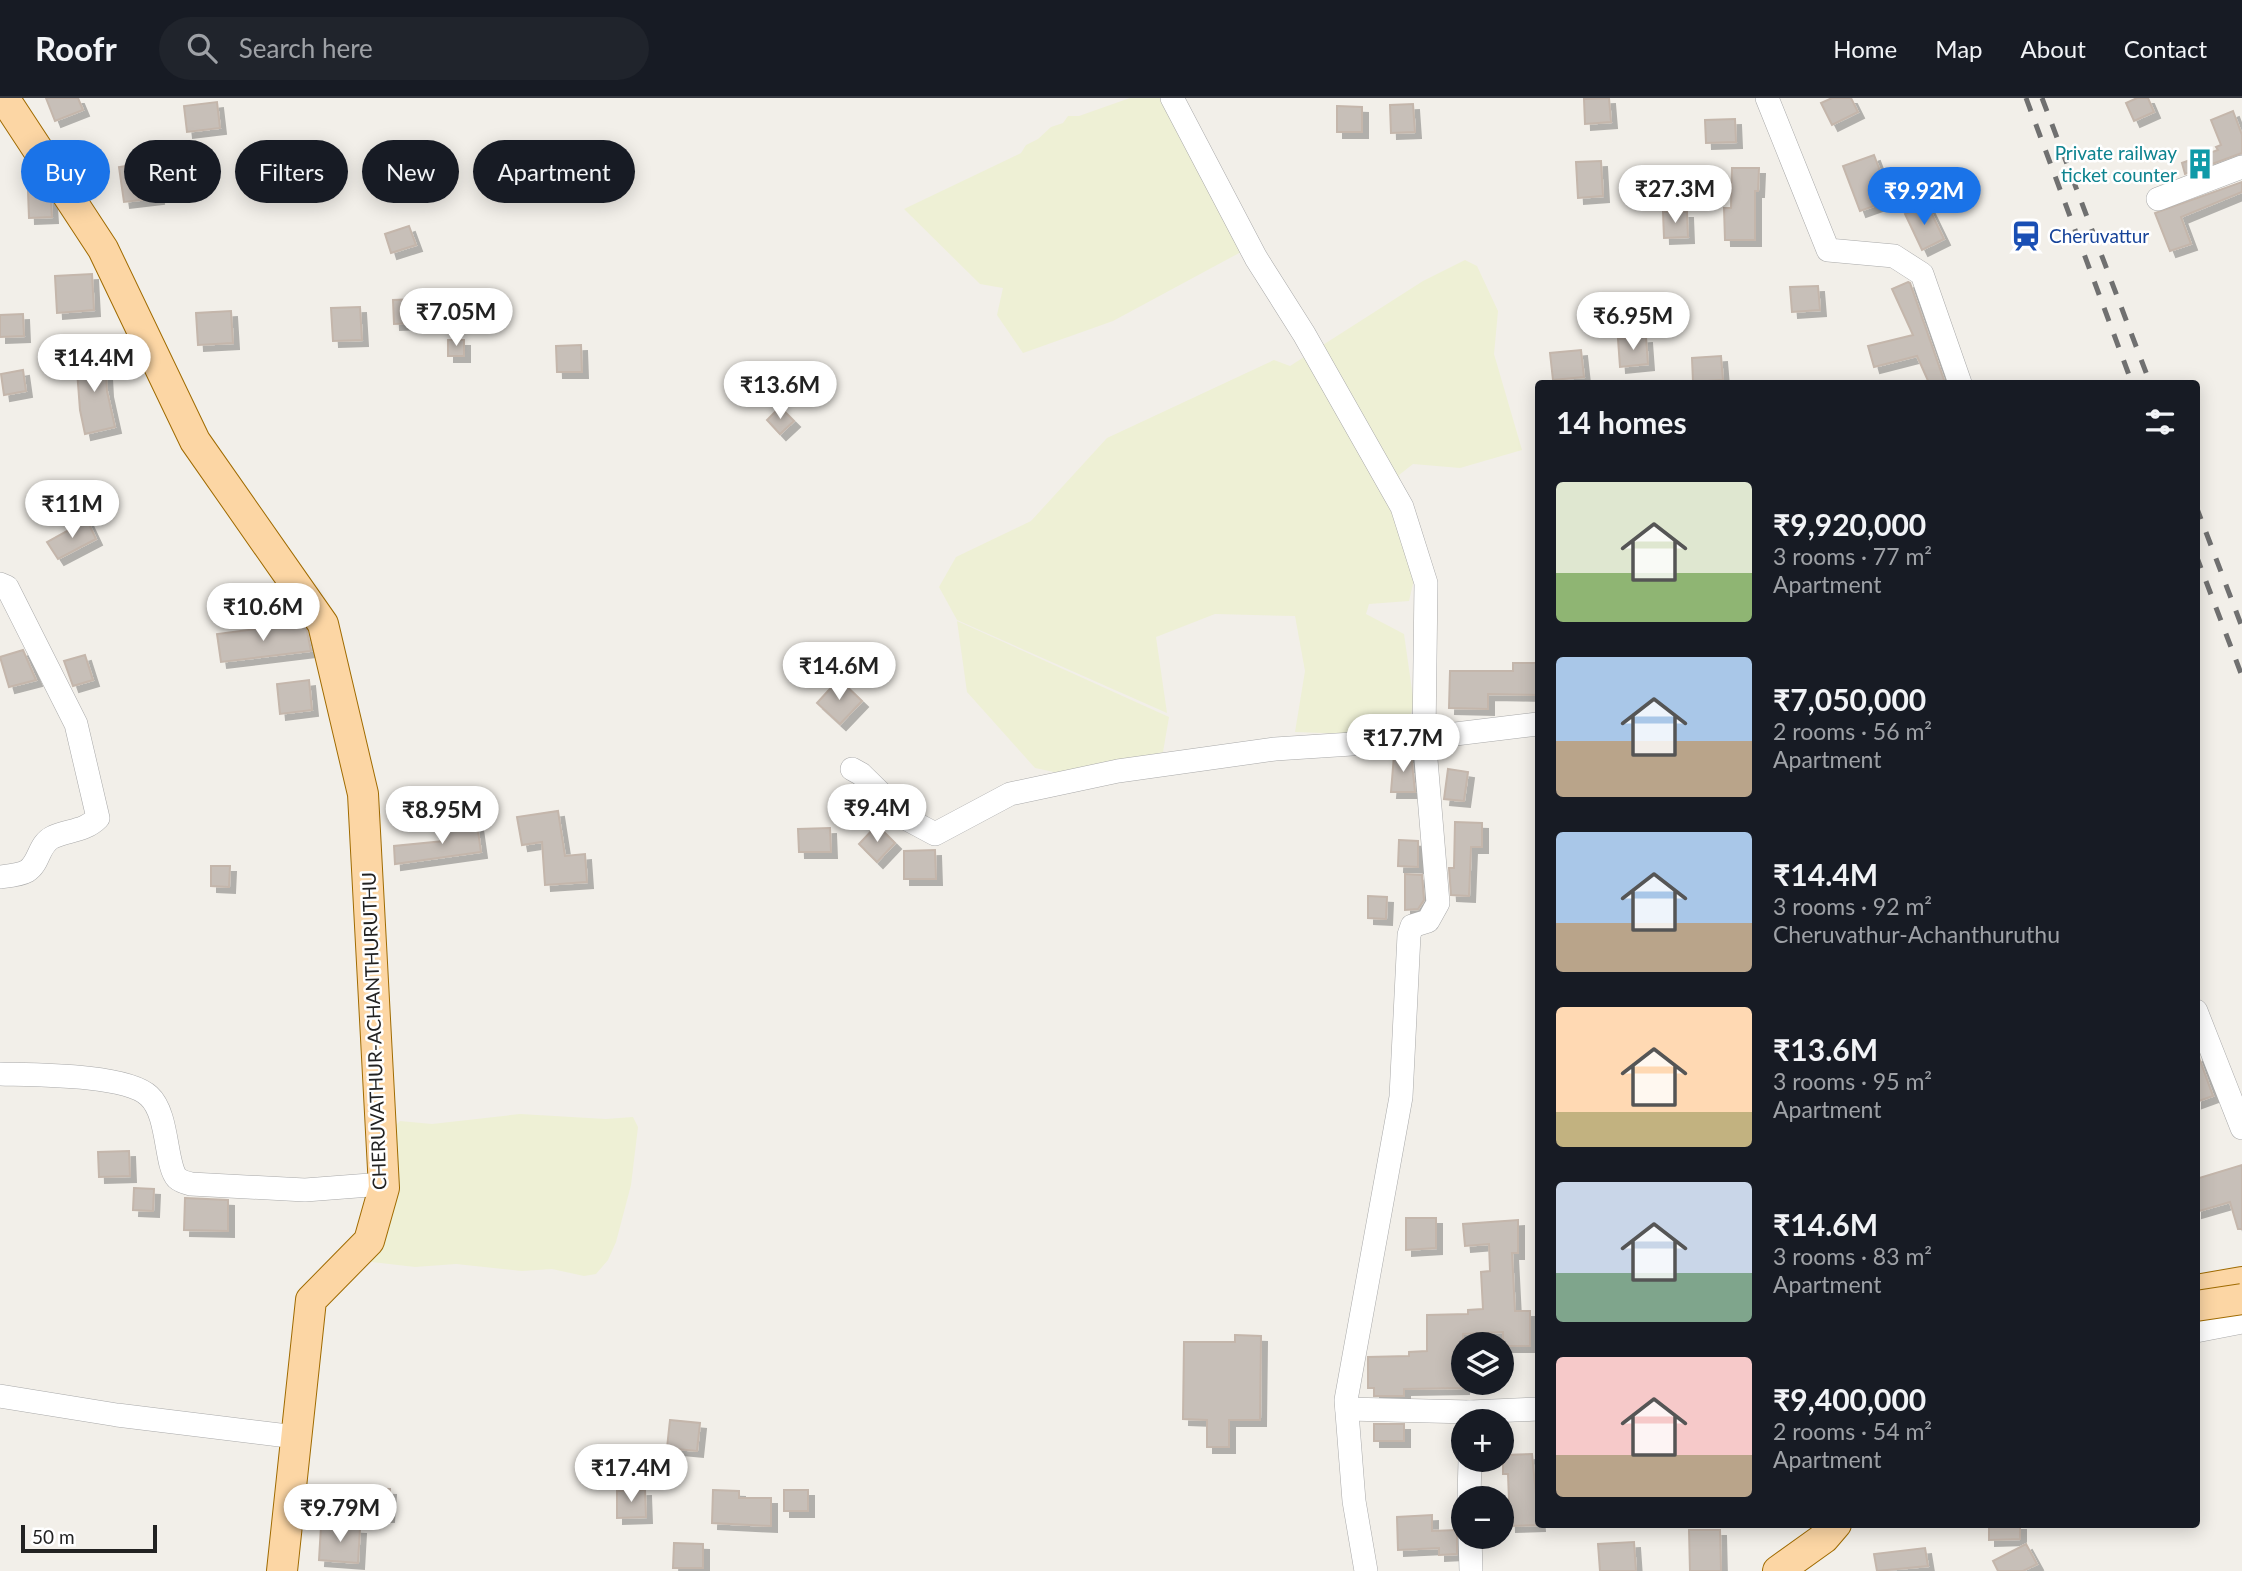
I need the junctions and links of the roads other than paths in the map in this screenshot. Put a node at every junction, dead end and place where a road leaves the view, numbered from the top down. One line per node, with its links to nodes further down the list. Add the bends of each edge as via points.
1 (4, 98): 15 (main road, CHERUVATHUR-ACHANTHURUTHU, via 103,249 195,441 323,624 363,794)
2 (1171, 98): 9 (street, via 1256,258 1402,507 1426,583)
3 (1768, 98): 6 (street, via 1828,250 1894,256 1922,274)
4 (2242, 167): 5 (street)
5 (2158, 199)
6 (1959, 380)
7 (0, 584): 11 (street, via 8,587 76,724 98,818 89,827 50,838 25,873)
8 (1535, 724): 9 (street)
9 (1423, 736): 10 (street, via 1275,749 1118,771 1010,794 935,834 907,819); 23 (street, via 1438,903 1428,921 1412,926 1409,934 1401,1097)
10 (852, 769)
11 (0, 877)
12 (2200, 1021): 14 (street)
13 (0, 1074): 15 (street, via 95,1080 148,1095 157,1106 174,1173 191,1184 305,1189)
14 (2242, 1128)
15 (383, 1184): 27 (main road, CHERUVATHUR-ACHANTHURUTHU, via 369,1241 311,1300)
16 (2240, 1288): 17 (main road); 18 (main road, bridge); 19 (street)
17 (2200, 1290)
18 (2200, 1304)
19 (2242, 1316)
20 (2242, 1322): 21 (street)
21 (2200, 1330)
22 (0, 1396): 27 (street)
23 (1347, 1409): 26 (street); 32 (street, via 1354,1502)
24 (1535, 1409): 25 (street)
25 (1514, 1411)
26 (1451, 1415)
27 (296, 1437): 31 (main road, CHERUVATHUR-ACHANTHURUTHU)
28 (1828, 1528): 30 (main road)
29 (1470, 1549): 33 (street)
30 (1780, 1570)
31 (282, 1571)
32 (1366, 1571)
33 (1471, 1571)

